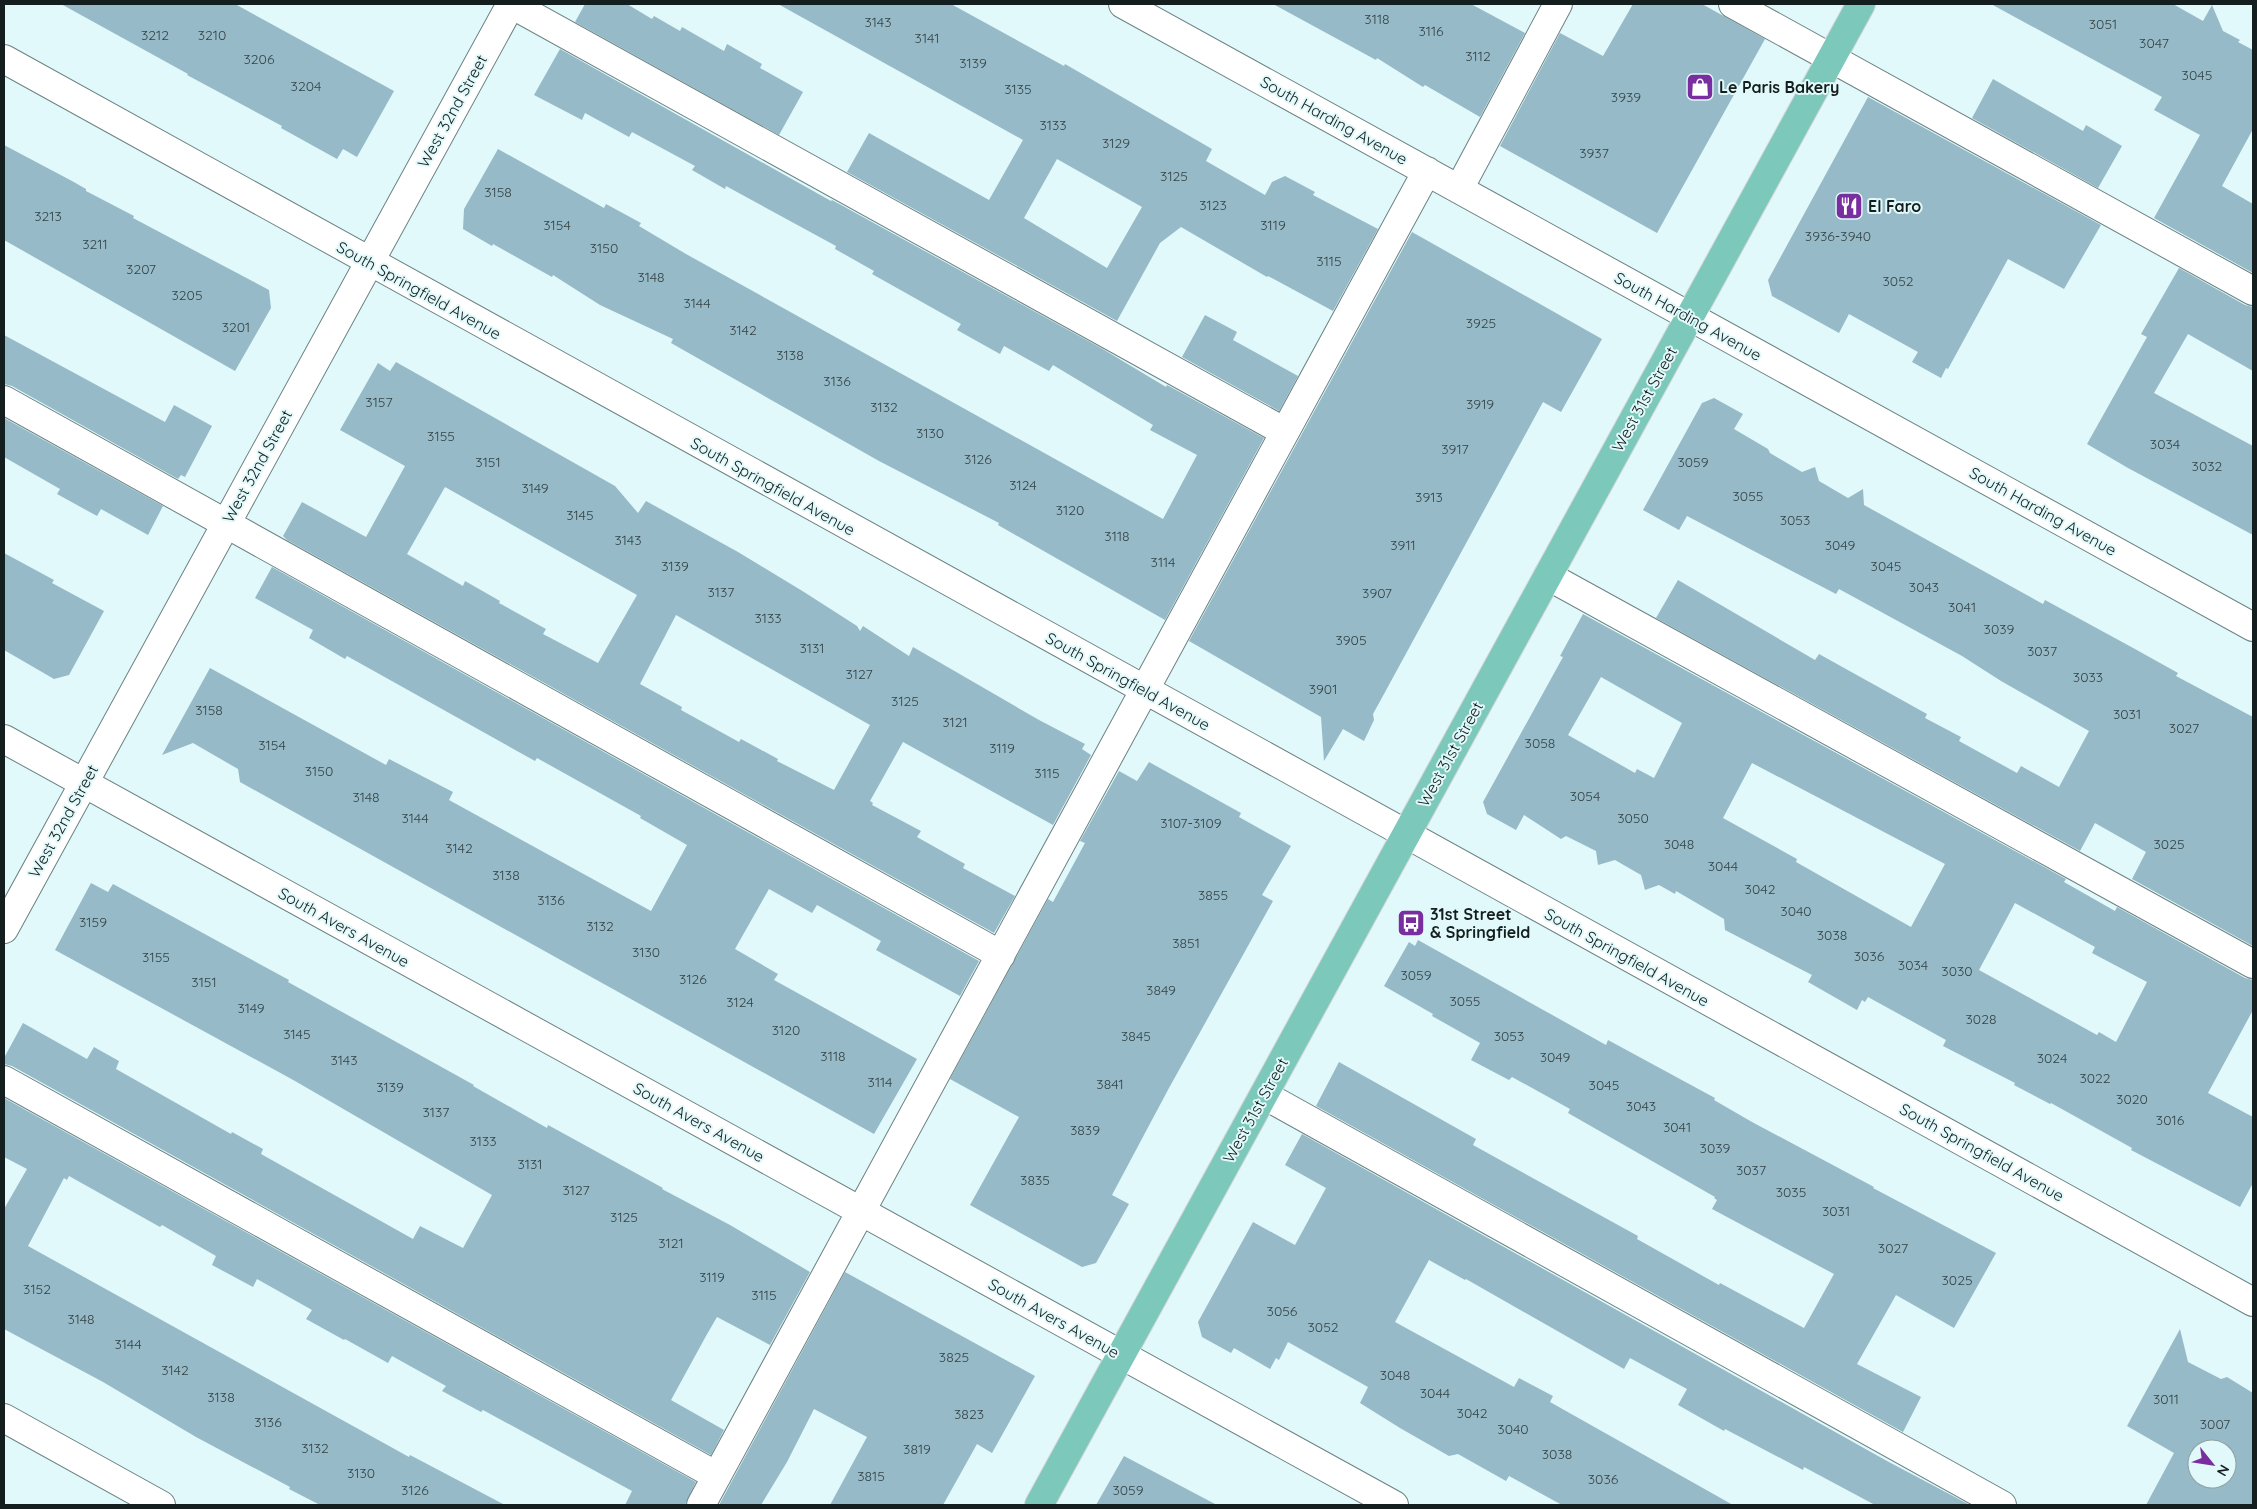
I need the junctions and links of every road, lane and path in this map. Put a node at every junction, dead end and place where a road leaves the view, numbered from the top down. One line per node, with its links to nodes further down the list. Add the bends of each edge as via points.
1 (511, 4): 10 (street, West 32nd Street); 14 (street)
2 (1123, 4): 8 (street, South Harding Avenue)
3 (1558, 4): 9 (street)
4 (1733, 4): 6 (street)
5 (1861, 4): 6 (main road, West 31st Street)
6 (1832, 58): 11 (street); 12 (main road, West 31st Street)
7 (4, 59): 10 (street, South Springfield Avenue)
8 (1427, 171): 9 (street, South Harding Avenue); 14 (street)
9 (1459, 189): 12 (street, South Harding Avenue)
10 (369, 263): 15 (street, West 32nd Street); 18 (street, South Springfield Avenue)
11 (2253, 291)
12 (1690, 317): 16 (main road, West 31st Street); 17 (street, South Harding Avenue)
13 (4, 400): 15 (street)
14 (1284, 432): 18 (street)
15 (226, 524): 20 (street, West 32nd Street); 23 (street)
16 (1548, 576): 21 (main road, West 31st Street); 24 (street)
17 (2253, 627)
18 (1144, 690): 21 (street, South Springfield Avenue); 23 (street)
19 (4, 739): 20 (street, South Avers Avenue)
20 (84, 783): 22 (street, West 32nd Street); 27 (street, South Avers Avenue)
21 (1406, 834): 26 (main road, West 31st Street); 28 (street, South Springfield Avenue)
22 (4, 929)
23 (1001, 955): 27 (street)
24 (2253, 964)
25 (4, 1080): 31 (street)
26 (1264, 1095): 29 (main road, West 31st Street); 36 (street)
27 (861, 1212): 29 (street, South Avers Avenue); 31 (street)
28 (2253, 1302)
29 (1121, 1355): 34 (main road, West 31st Street); 35 (street, South Avers Avenue)
30 (4, 1418): 32 (street)
31 (717, 1476): 33 (street)
32 (161, 1505)
33 (701, 1505)
34 (1039, 1505)
35 (1394, 1505)
36 (2002, 1505)

